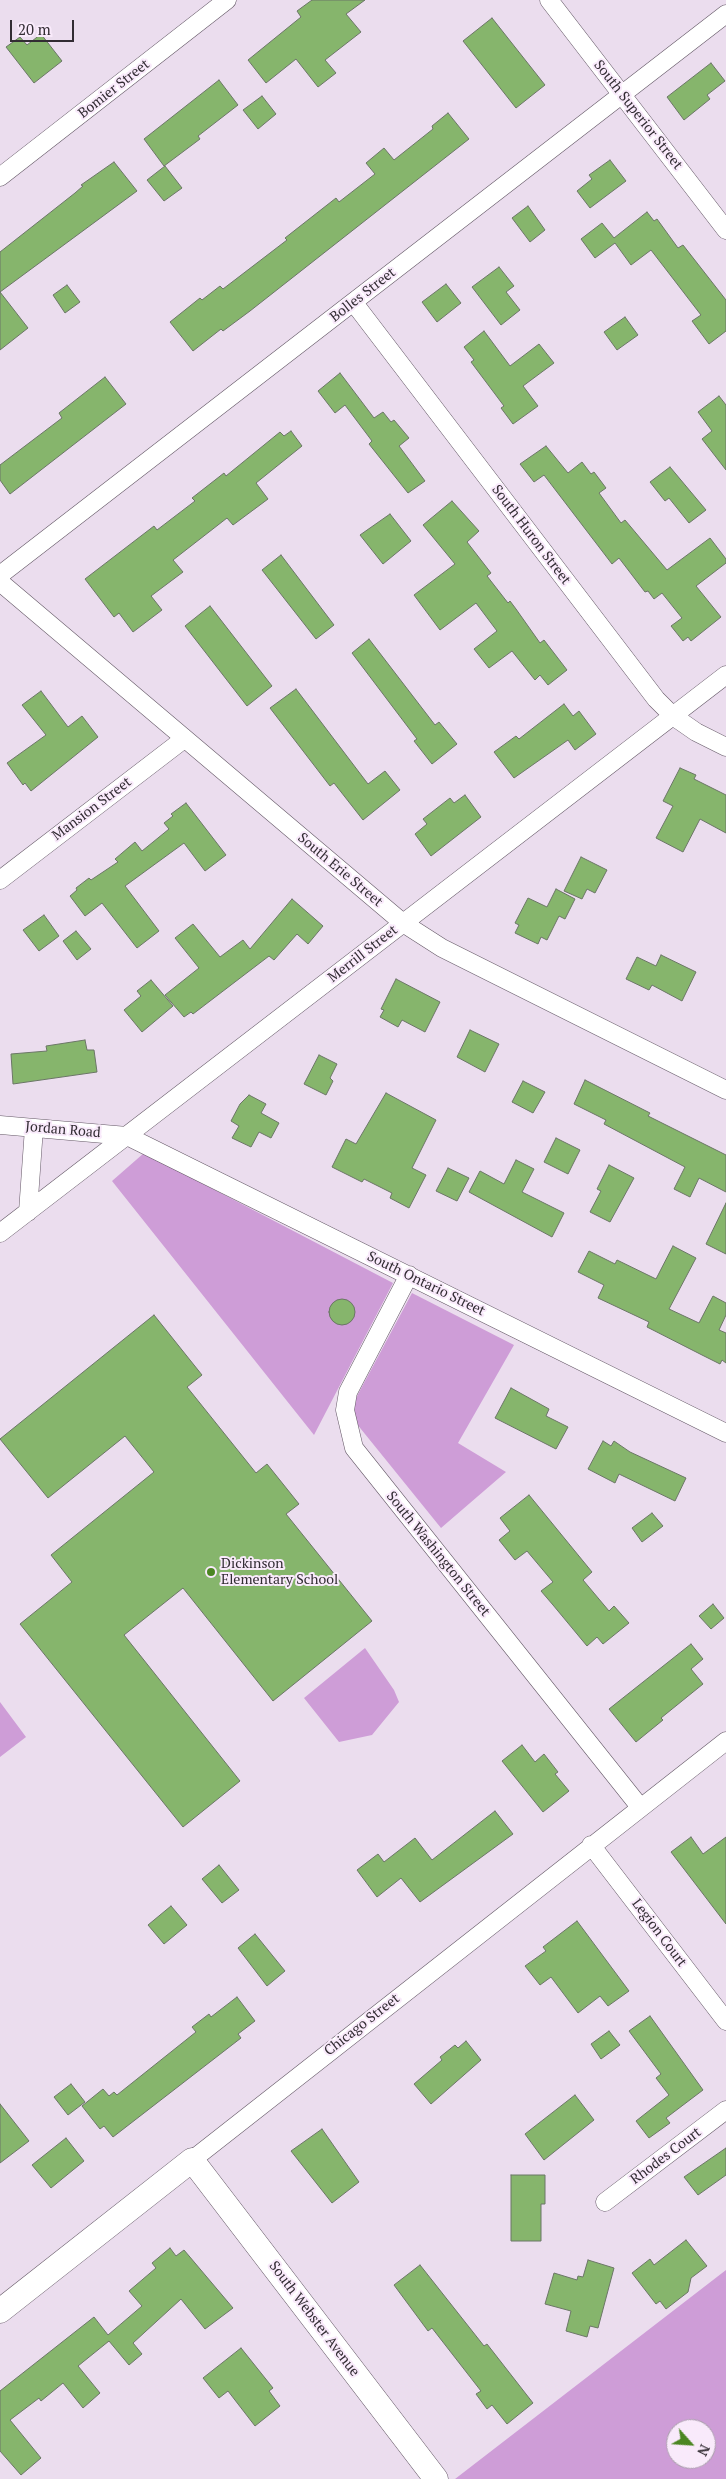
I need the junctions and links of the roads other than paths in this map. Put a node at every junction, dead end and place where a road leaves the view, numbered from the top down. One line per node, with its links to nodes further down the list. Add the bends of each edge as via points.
1 (227, 0): 5 (street, Bomier Street)
2 (549, 0): 4 (street, South Superior Street)
3 (726, 14): 4 (street, Bolles Street)
4 (622, 94): 6 (street, South Superior Street); 7 (street, Bolles Street)
5 (0, 177)
6 (726, 230)
7 (354, 302): 8 (street, Bolles Street); 11 (street, South Huron Street)
8 (0, 575)
9 (0, 582): 12 (street, South Erie Street)
10 (726, 675): 11 (street, Merrill Street)
11 (672, 716): 13 (street, South Huron Street); 15 (street, Merrill Street)
12 (184, 739): 14 (street, Mansion Street); 15 (street, South Erie Street)
13 (726, 748)
14 (0, 880)
15 (403, 923): 16 (street, South Erie Street, via 442,948); 19 (street, Merrill Street)
16 (726, 1090)
17 (0, 1125): 18 (street, Jordan Road)
18 (34, 1128): 19 (street, Jordan Road); 20 (street)
19 (127, 1136): 20 (street, Merrill Street); 22 (street, South Ontario Street)
20 (28, 1212): 21 (street, Merrill Street)
21 (0, 1233)
22 (408, 1276): 23 (street, South Ontario Street); 25 (street, South Washington Street, via 348,1392 345,1410 354,1448)
23 (726, 1433)
24 (726, 1741): 25 (street, Chicago Street)
25 (640, 1807): 26 (street, Chicago Street)
26 (591, 1845): 27 (street, Legion Court); 29 (street, Chicago Street)
27 (726, 2021)
28 (726, 2110): 30 (street, Rhodes Court)
29 (192, 2160): 31 (street, Chicago Street); 32 (street, South Webster Avenue)
30 (605, 2202)
31 (0, 2311)
32 (436, 2479)

